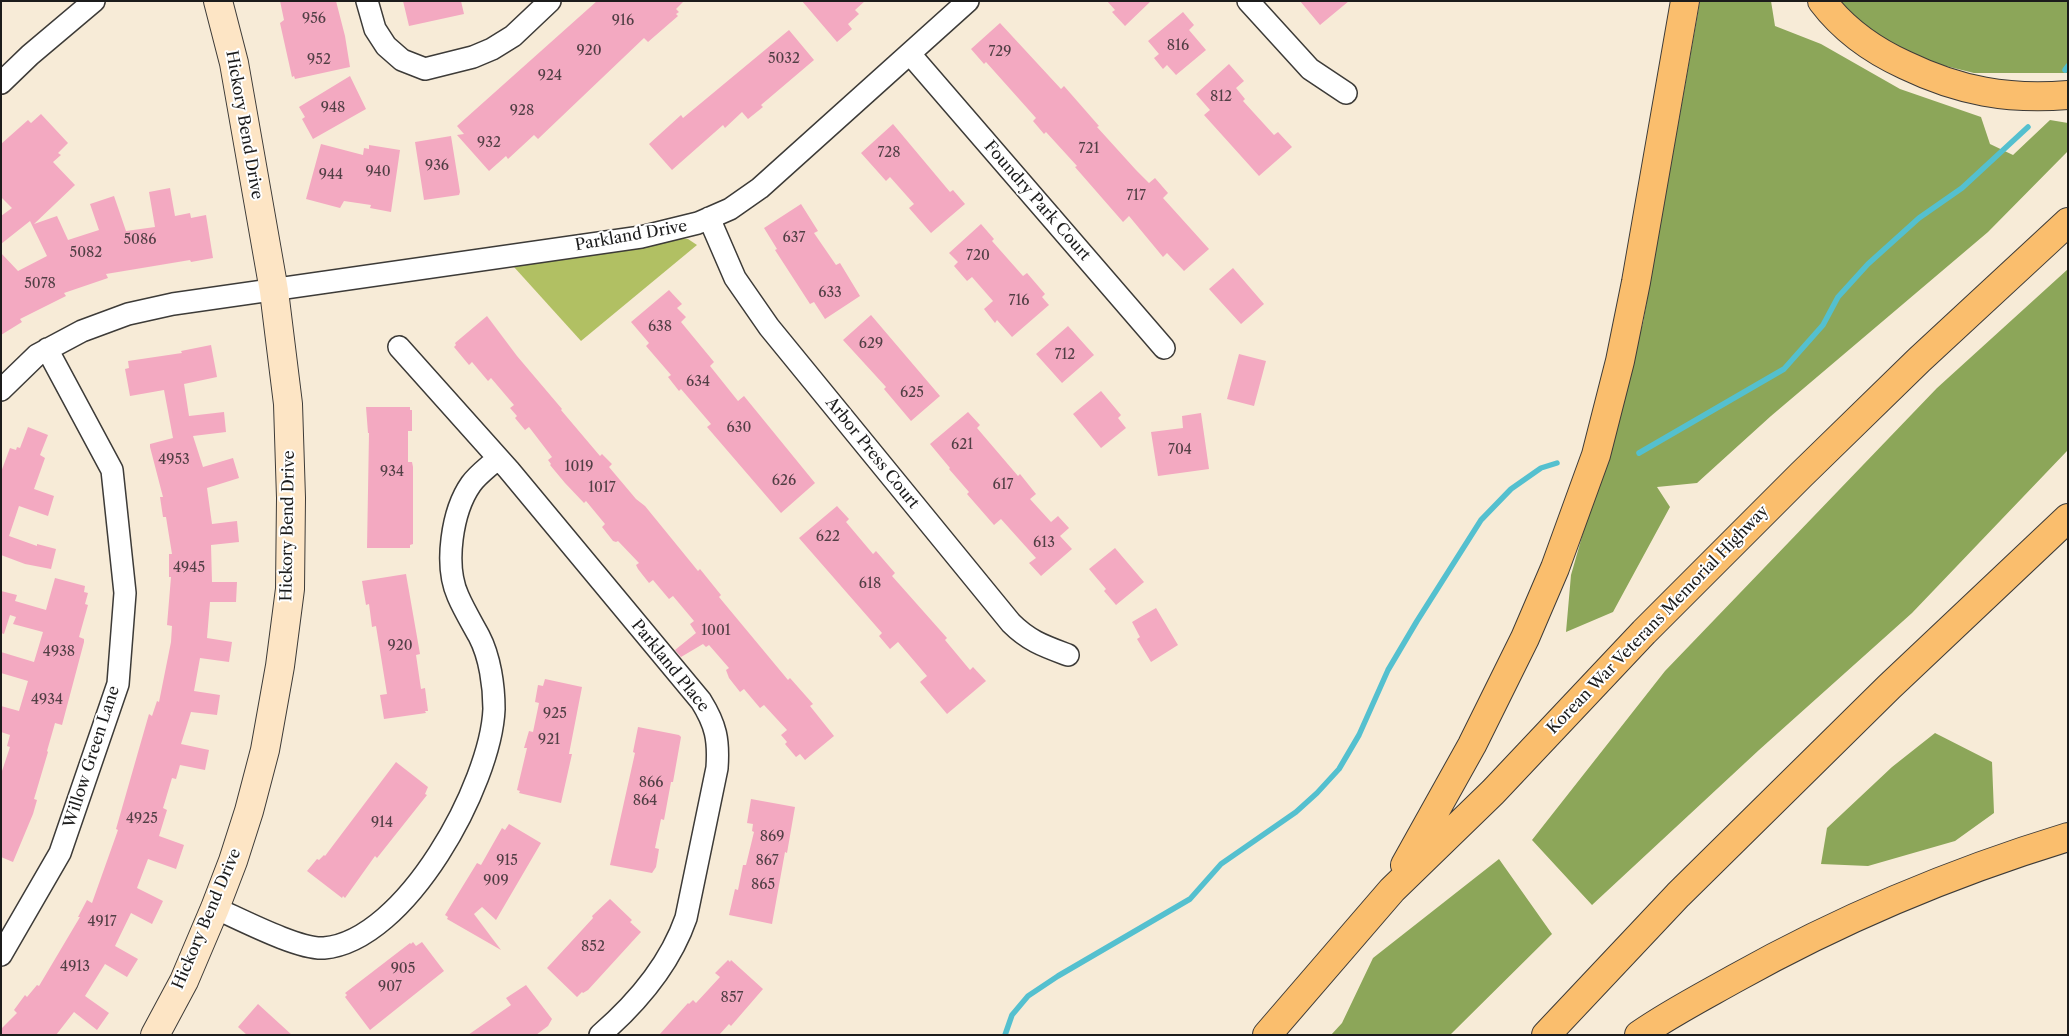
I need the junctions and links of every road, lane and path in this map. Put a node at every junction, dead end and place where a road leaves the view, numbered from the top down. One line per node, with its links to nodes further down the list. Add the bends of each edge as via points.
1 (94, 1): 10 (street)
2 (218, 1): 15 (street, Hickory Bend Drive, via 234,62)
3 (367, 1): 4 (street, via 375,29 386,46 402,60 425,69 472,57 492,48 513,36)
4 (550, 1)
5 (968, 1): 9 (street, Parkland Drive)
6 (1248, 1): 11 (street, via 1310,69)
7 (1685, 1): 24 (highway, via 1636,282 1596,455 1555,568 1525,638 1472,745)
8 (1822, 1): 12 (highway, via 1831,14 1877,52 1930,78 1966,89 2010,96)
9 (910, 54): 13 (street, Parkland Drive, via 760,188 730,209); 17 (street, Foundry Park Court)
10 (1, 82)
11 (1346, 93)
12 (2068, 95)
13 (709, 218): 15 (street, Parkland Drive, via 698,224 641,237); 22 (street, Arbor Press Court, via 736,278 769,327 998,608 1024,636)
14 (2068, 222): 24 (highway, Korean War Veterans Memorial Highway, via 1794,481 1644,632 1493,792)
15 (274, 291): 18 (street, Parkland Drive, via 173,304 128,314 82,331); 25 (street, Hickory Bend Drive, via 288,404 290,589 265,750 250,812)
16 (399, 347): 20 (street, Parkland Place)
17 (1164, 348)
18 (48, 349): 19 (street, Parkland Drive, via 37,355); 26 (street, Willow Green Lane, via 112,470 125,593 118,684 60,853)
19 (1, 390)
20 (498, 458): 25 (street, via 472,483 459,506 454,529 452,578 488,661 494,708 486,758 450,836 408,894 379,922 343,944 322,948 302,946); 28 (street, Parkland Place, via 701,701 711,717 719,748 686,918 678,941 666,962 622,1016)
21 (2068, 518): 30 (highway, via 1882,694 1678,896)
22 (1068, 655)
23 (2068, 837): 31 (highway, via 1948,877 1842,922 1765,961)
24 (1392, 890): 29 (highway, Korean War Veterans Memorial Highway)
25 (215, 908): 27 (street, Hickory Bend Drive, via 184,981)
26 (1, 955)
27 (155, 1035)
28 (600, 1035)
29 (1267, 1035)
30 (1546, 1035)
31 (1639, 1035)

